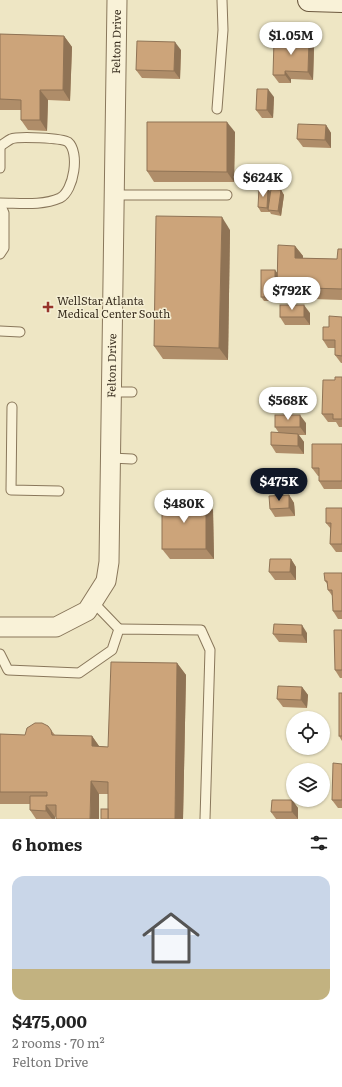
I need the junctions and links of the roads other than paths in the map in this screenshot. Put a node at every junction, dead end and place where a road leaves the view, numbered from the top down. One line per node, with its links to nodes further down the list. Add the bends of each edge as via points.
1 (117, 0): 8 (street, Felton Drive)
2 (222, 0): 5 (lane, via 223,30)
3 (309, 0): 4 (main road)
4 (342, 1)
5 (217, 109)
6 (0, 146): 7 (lane); 10 (lane, via 10,139 55,138 67,141 72,147 74,160 73,177 62,197 48,202)
7 (0, 168)
8 (114, 195): 9 (lane); 14 (street, Felton Drive)
9 (227, 195)
10 (0, 203): 11 (lane, via 4,213 4,248)
11 (0, 254)
12 (0, 331): 13 (lane)
13 (20, 332)
14 (112, 392): 15 (lane); 17 (street, Felton Drive)
15 (132, 392)
16 (12, 407): 19 (lane, via 11,490)
17 (111, 458): 18 (lane); 20 (street, Felton Drive, via 109,562 106,581)
18 (132, 459)
19 (59, 491)
20 (93, 602): 21 (street, Felton Drive, via 87,611 56,627); 22 (lane)
21 (0, 627)
22 (119, 629): 23 (lane, via 112,650 79,673 8,670); 24 (lane, via 202,630 210,650)
23 (0, 654)
24 (205, 819)

